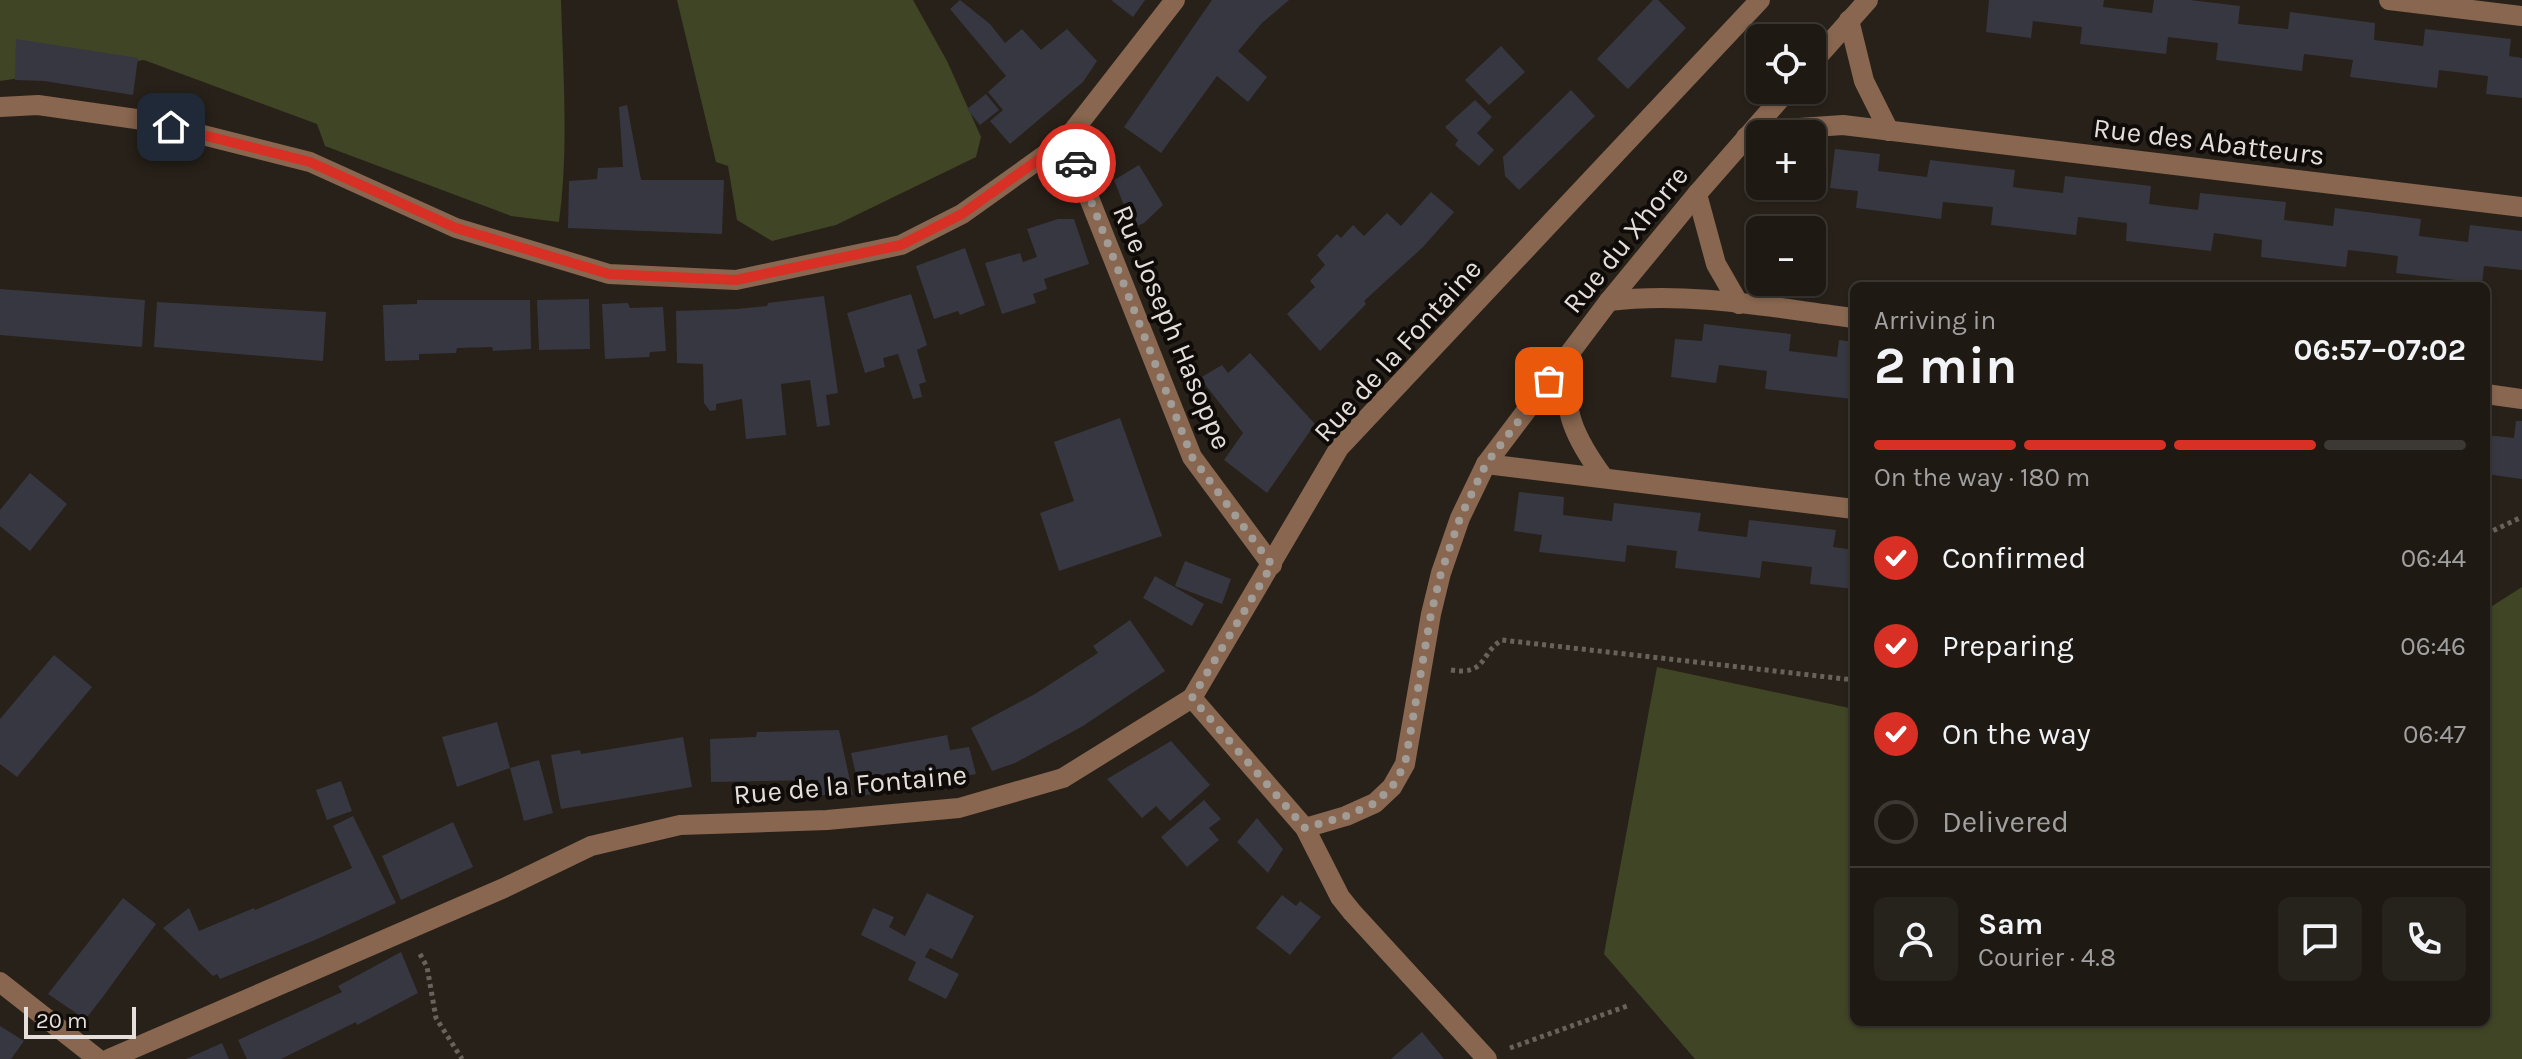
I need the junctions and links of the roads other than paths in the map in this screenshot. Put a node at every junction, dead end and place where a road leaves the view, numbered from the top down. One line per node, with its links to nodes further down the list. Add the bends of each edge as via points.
1 (1175, 0): 14 (street)
2 (1760, 0): 26 (street, Rue de la Fontaine, via 1339,448)
3 (1868, 0): 6 (street)
4 (2389, 0): 5 (street)
5 (2522, 16)
6 (1849, 20): 7 (street); 12 (street, via 1864,81)
7 (1826, 47)
8 (1775, 104): 10 (street, Rue du Xhorre)
9 (0, 107): 14 (street, via 38,105 143,120 310,162 456,228 609,274 736,280 901,245 962,214)
10 (1761, 120)
11 (1826, 125): 12 (street, Rue des Abatteurs)
12 (1889, 131): 16 (street, Rue des Abatteurs)
13 (1746, 137): 15 (street, Rue du Xhorre)
14 (1066, 140): 26 (street, Rue Joseph Hasoppe, via 1192,457)
15 (1697, 194): 17 (street, Rue du Xhorre); 18 (street, via 1716,264)
16 (2522, 207)
17 (1609, 301): 18 (street, via 1664,297); 20 (street, Rue du Xhorre)
18 (1739, 304): 19 (street)
19 (1850, 318)
20 (1565, 360): 23 (street, Rue du Xhorre); 24 (street, via 1566,397 1575,433)
21 (2490, 395): 22 (street)
22 (2522, 399)
23 (1486, 464): 24 (street); 28 (street, Rue du Xhorre, via 1441,573 1405,764 1375,803)
24 (1604, 478): 25 (street)
25 (1850, 509)
26 (1272, 565): 27 (street, Rue de la Fontaine)
27 (1192, 698): 28 (street); 32 (street, Rue de la Fontaine, via 1063,778 959,808 680,825 591,846)
28 (1305, 828): 30 (street, via 1340,897)
29 (0, 982): 31 (street)
30 (1487, 1058)
31 (98, 1059)
32 (109, 1059)

